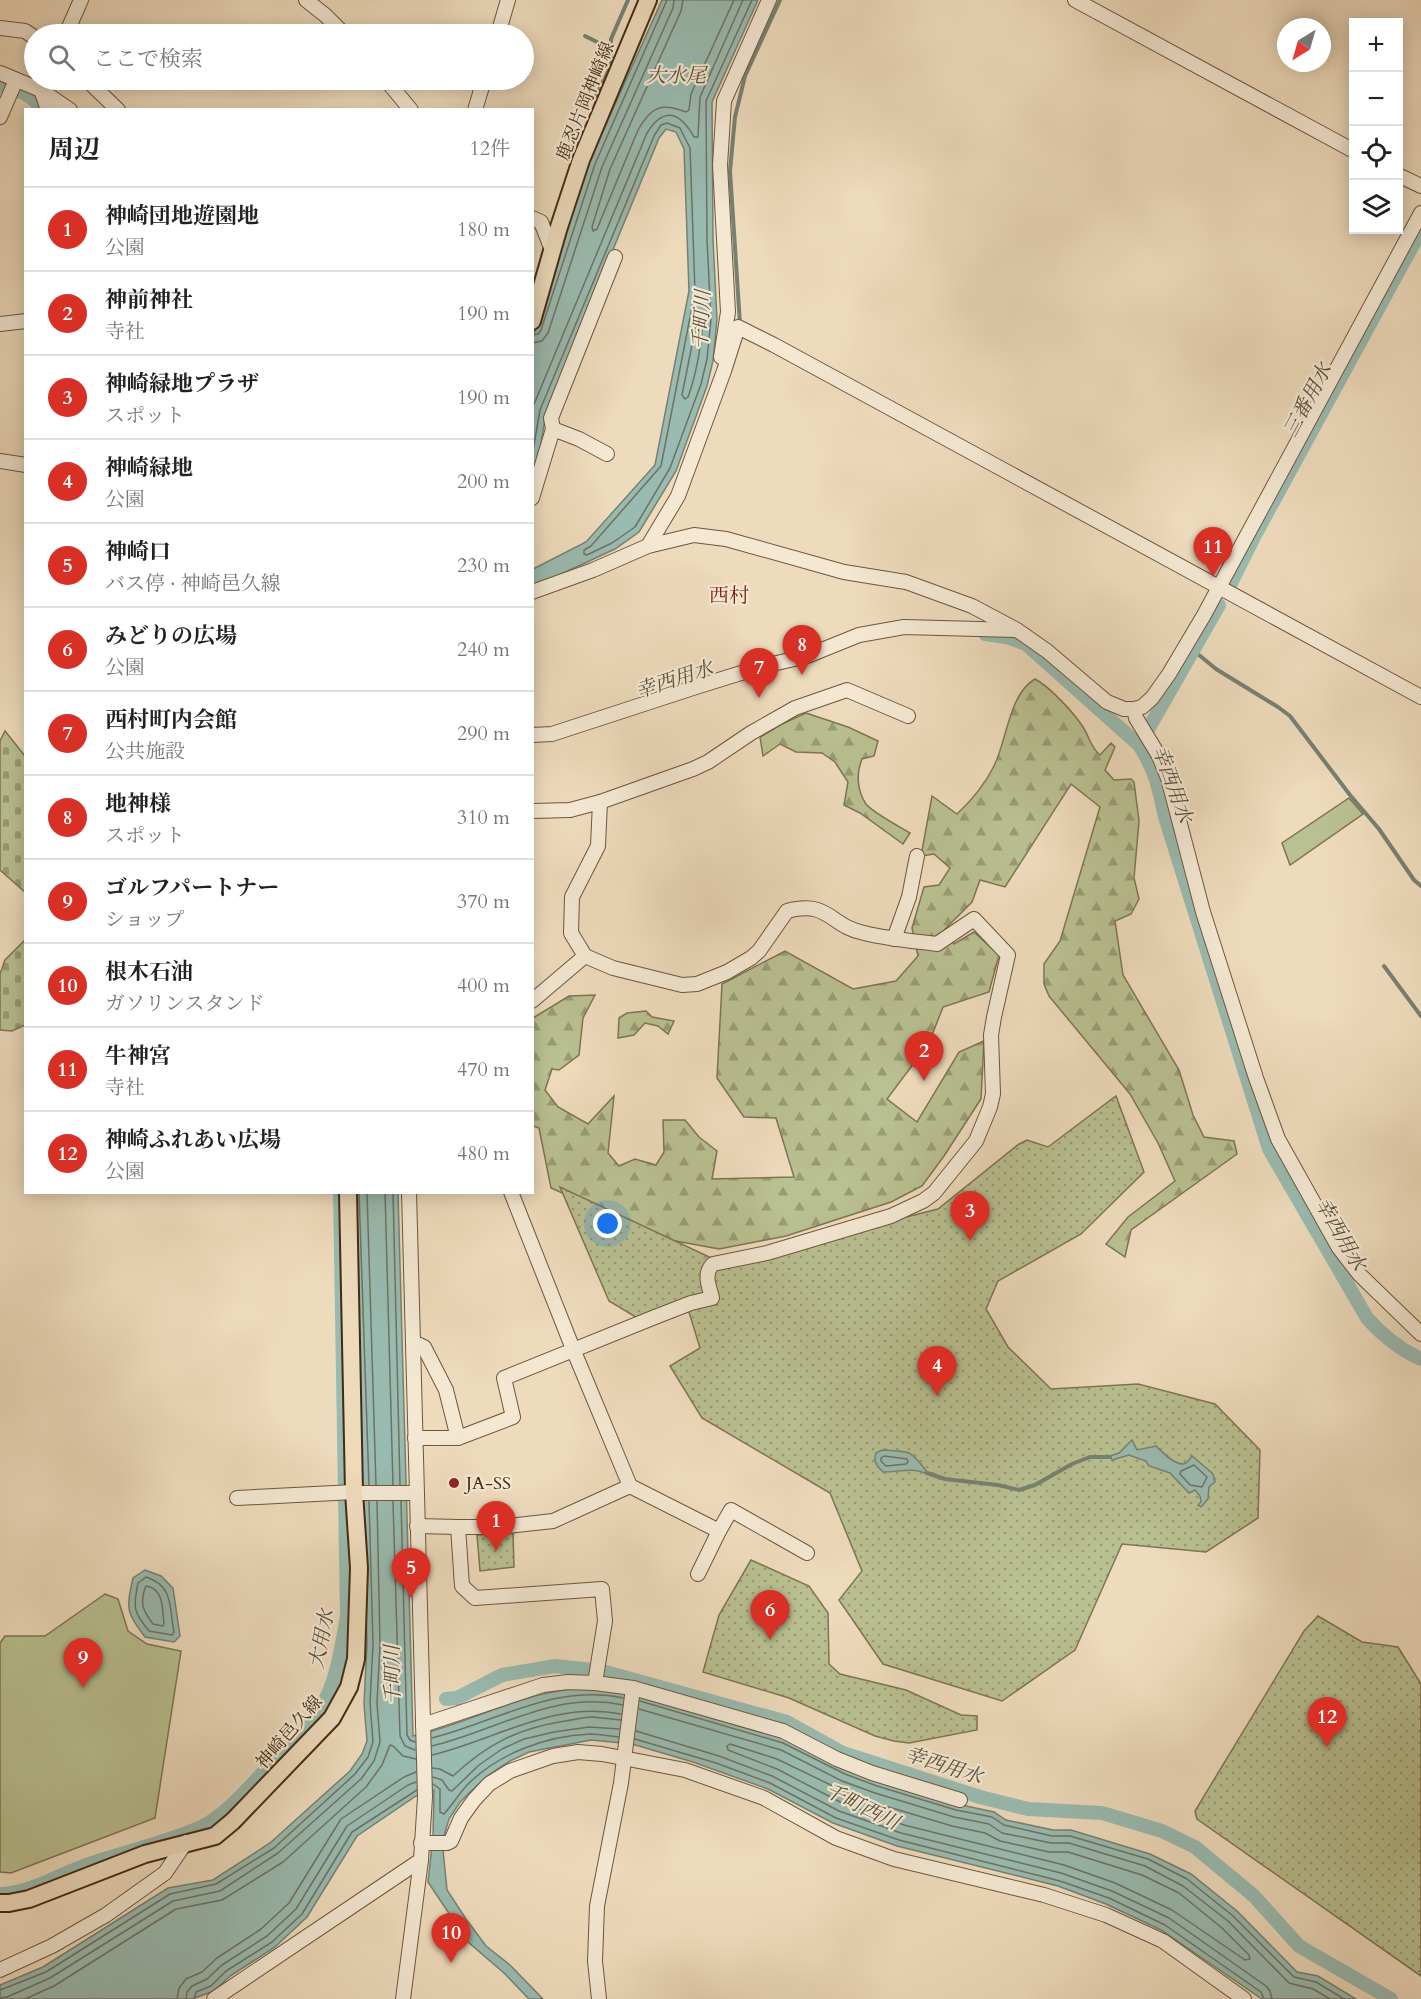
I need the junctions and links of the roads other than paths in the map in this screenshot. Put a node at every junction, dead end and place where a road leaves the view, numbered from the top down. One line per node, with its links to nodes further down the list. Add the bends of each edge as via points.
1 (81, 0): 7 (street)
2 (306, 0): 8 (street)
3 (508, 0): 9 (street)
4 (648, 0): 31 (main road, 鹿忍片岡神崎線, via 581,160)
5 (769, 0): 36 (street, via 724,101 720,165 728,312)
6 (1076, 0): 26 (street)
7 (70, 24)
8 (334, 24)
9 (501, 24)
10 (0, 28): 11 (street)
11 (24, 31)
12 (0, 74): 13 (street)
13 (13, 86): 14 (street); 25 (street)
14 (24, 86)
15 (45, 90): 20 (street)
16 (49, 90): 21 (street)
17 (97, 90): 22 (street)
18 (394, 90): 23 (street)
19 (481, 90): 24 (street)
20 (48, 108)
21 (68, 108)
22 (116, 108)
23 (409, 108)
24 (476, 108)
25 (0, 117)
26 (1349, 149)
27 (1403, 177): 28 (street)
28 (1421, 186)
29 (1421, 213): 43 (street)
30 (534, 219): 31 (street, via 541,222)
31 (552, 250): 33 (main road, 鹿忍片岡神崎線)
32 (615, 257): 37 (street, via 551,418)
33 (534, 314)
34 (24, 321): 35 (street)
35 (0, 324)
36 (716, 394): 42 (street, via 678,496); 43 (street, via 738,327)
37 (554, 429): 38 (street); 41 (street)
38 (607, 453)
39 (0, 461): 40 (street)
40 (24, 465)
41 (534, 490)
42 (648, 546): 44 (street); 45 (street, via 694,535 726,539 844,572 906,582 972,606)
43 (1219, 588): 46 (street); 47 (street, via 1161,686 1148,703)
44 (534, 591)
45 (1017, 630): 47 (street, via 1097,694 1116,706); 49 (street, via 904,627 859,635 807,656 708,683 552,734)
46 (1421, 697)
47 (1134, 709): 59 (street, via 1168,778 1203,912 1278,1139 1339,1248 1360,1275)
48 (908, 716): 50 (street, via 847,690 795,708 693,769)
49 (534, 735)
50 (600, 802): 51 (street, via 570,810); 54 (street, via 598,846 572,897 571,933)
51 (534, 811)
52 (917, 856): 53 (street, via 909,897)
53 (894, 939): 54 (street, via 861,933 817,908 807,907 787,911 751,958 697,984 682,986 613,968); 61 (street, via 937,944 974,919 1008,955 991,1035 990,1107 976,1141 957,1166 934,1193 891,1216 767,1254 713,1263 706,1274 712,1298)
54 (585, 956): 55 (street)
55 (534, 999)
56 (348, 1194): 66 (main road, 神崎邑久線)
57 (409, 1194): 60 (street)
58 (512, 1194): 61 (street)
59 (1421, 1334)
60 (413, 1342): 62 (street); 63 (street, via 424,1347 446,1390)
61 (573, 1349): 63 (street, via 504,1378 513,1417); 64 (street)
62 (416, 1438): 63 (street); 65 (street)
63 (458, 1438)
64 (630, 1486): 69 (street, via 553,1521); 70 (street)
65 (413, 1492): 66 (street); 68 (street)
66 (351, 1493): 67 (street); 78 (main road, 神崎邑久線, via 359,1568 356,1659 349,1687 332,1718 232,1821 215,1836)
67 (237, 1498)
68 (417, 1526): 69 (street); 75 (street)
69 (458, 1527): 73 (street, via 462,1586 475,1598 602,1589 605,1621)
70 (719, 1532): 71 (street, via 731,1510); 72 (street)
71 (807, 1552)
72 (698, 1574)
73 (596, 1674): 74 (street); 75 (street, via 543,1685)
74 (632, 1690): 76 (street); 77 (street, via 783,1731 872,1773)
75 (424, 1729): 79 (street)
76 (625, 1756): 79 (street, via 578,1752 510,1771 489,1784 474,1800 451,1841); 85 (street, via 597,1906 595,1961); 86 (street, via 685,1770 764,1798 836,1838 894,1858 1044,1895 1106,1915 1164,1941)
77 (960, 1800)
78 (186, 1842): 81 (main road, 神崎邑久線, via 29,1899); 82 (street, via 165,1873 106,1916)
79 (425, 1843): 80 (street)
80 (421, 1860): 83 (street); 84 (street)
81 (0, 1903)
82 (0, 1970)
83 (214, 1999)
84 (403, 1999)
85 (599, 1999)
86 (1244, 1999)

